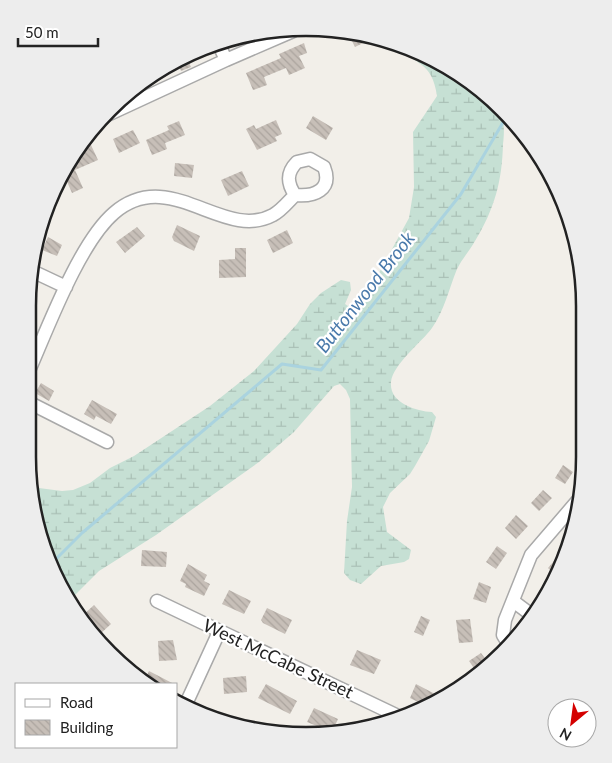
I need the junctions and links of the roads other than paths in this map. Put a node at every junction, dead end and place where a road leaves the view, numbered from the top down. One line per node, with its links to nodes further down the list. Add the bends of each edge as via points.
1 (276, 38): 3 (street)
2 (221, 50): 3 (street)
3 (226, 60): 4 (street)
4 (132, 100)
5 (295, 195): 7 (street, via 271,216 254,220 226,218 169,198 134,201 114,213 102,226)
6 (39, 274): 7 (street)
7 (66, 287): 8 (street)
8 (36, 355)
9 (36, 406): 10 (street)
10 (108, 442)
11 (571, 508): 13 (street, via 531,554)
12 (157, 601): 15 (street, West McCabe Street)
13 (513, 601): 14 (street); 16 (street, via 503,627)
14 (527, 611)
15 (219, 632): 17 (street); 18 (street, West McCabe Street)
16 (505, 639)
17 (188, 699)
18 (391, 713)

